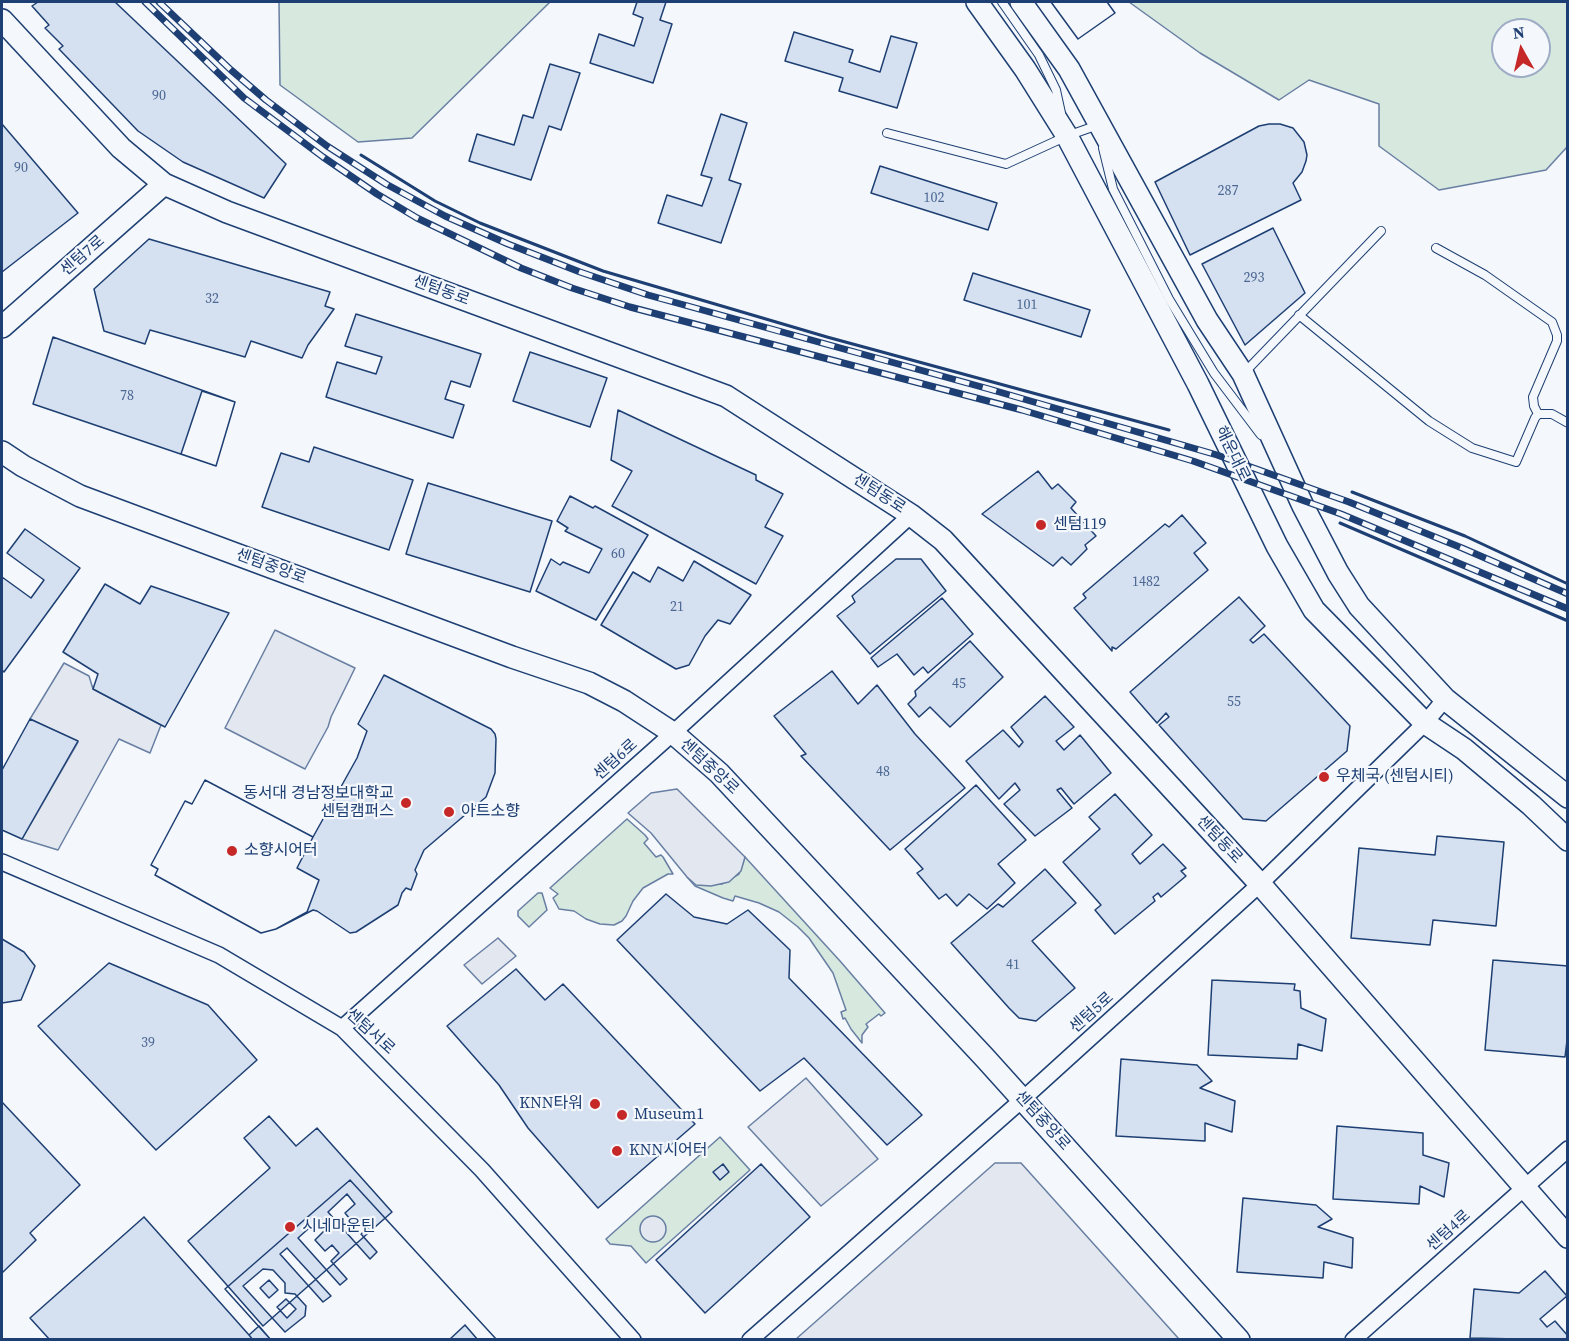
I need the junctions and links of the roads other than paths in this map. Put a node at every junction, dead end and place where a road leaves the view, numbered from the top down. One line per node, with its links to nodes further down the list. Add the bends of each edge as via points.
1 (977, 2): 7 (main road, 해운대로)
2 (1002, 2): 7 (lane, via 1048,73)
3 (1021, 2): 5 (main road, via 1069,69)
4 (2, 20): 8 (main road, 센텀동로, via 121,148)
5 (1098, 124): 7 (lane); 13 (main road, via 1207,320); 17 (lane, via 1113,189 1169,299 1214,373)
6 (887, 133): 7 (lane, via 1006,165)
7 (1067, 136): 20 (main road, 해운대로, via 1198,384 1277,546 1314,610)
8 (164, 184): 12 (main road, 센텀7로); 18 (main road, 센텀동로, via 238,216 726,396)
9 (1382, 231): 11 (lane)
10 (1436, 248): 14 (lane, via 1485,275 1552,322 1557,341 1533,397)
11 (1299, 315): 13 (lane); 14 (lane, via 1429,421 1472,448 1516,462)
12 (2, 327)
13 (1242, 374): 17 (main road)
14 (1538, 414): 15 (lane, via 1552,414)
15 (1568, 423)
16 (2, 452): 21 (main road, 센텀중앙로, via 80,496 589,684 624,701)
17 (1284, 465): 19 (main road, via 1338,573 1359,606)
18 (911, 515): 21 (street, 센텀6로); 27 (main road, 센텀동로, via 943,540)
19 (1444, 699): 20 (street, 센텀5로); 22 (main road)
20 (1425, 723): 23 (main road, 해운대로, via 1464,749); 27 (street, 센텀5로)
21 (673, 734): 28 (street, 센텀6로); 29 (main road, 센텀중앙로, via 719,773)
22 (1568, 797)
23 (1531, 805): 24 (lane); 25 (main road, 해운대로)
24 (1568, 826)
25 (1568, 840)
26 (2, 862): 28 (street, 센텀서로, via 219,955)
27 (1260, 884): 29 (street, 센텀5로); 31 (main road, 센텀동로)
28 (342, 1028): 33 (street, 센텀서로, via 482,1170)
29 (1023, 1100): 34 (street, 센텀5로); 35 (main road, 센텀중앙로)
30 (1568, 1149): 31 (street, 센텀4로)
31 (1524, 1188): 32 (main road, 센텀동로); 36 (street, 센텀4로)
32 (1568, 1237)
33 (633, 1340)
34 (750, 1340)
35 (1239, 1340)
36 (1353, 1340)

